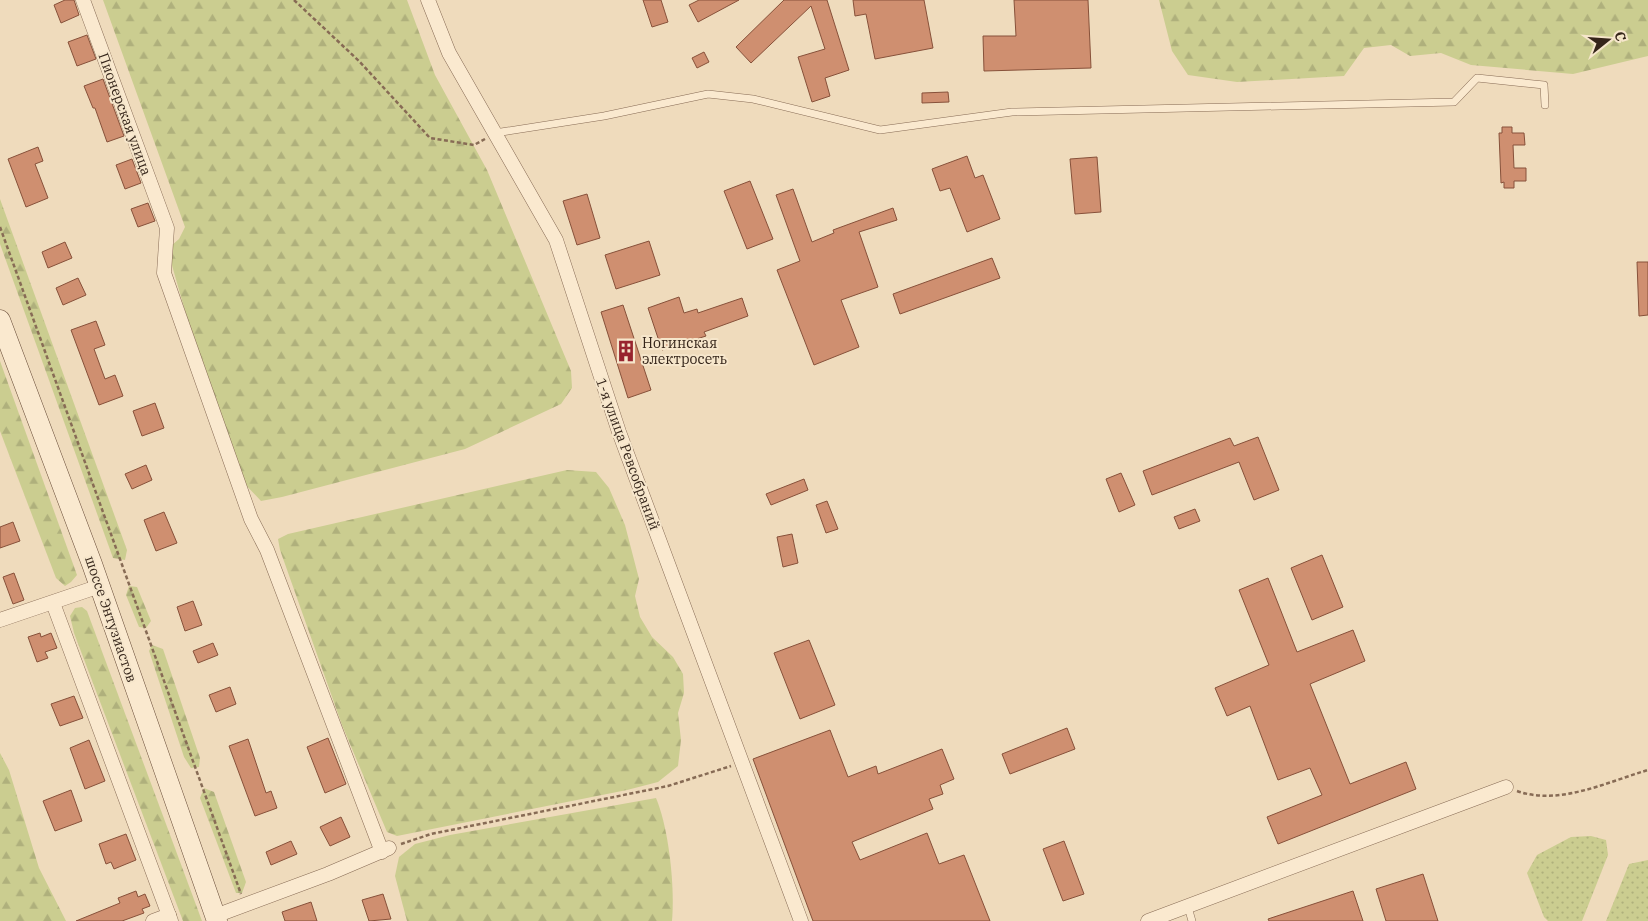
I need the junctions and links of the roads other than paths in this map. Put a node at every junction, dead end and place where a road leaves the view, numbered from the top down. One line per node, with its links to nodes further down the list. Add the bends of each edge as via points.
1 (83, 0): 12 (street, Пионерская улица, via 167,228 164,273 251,518 267,550 386,850)
2 (428, 0): 4 (street, 1-я улица Ревсобраний, via 449,53)
3 (1544, 105): 4 (lane, via 1544,85 1477,78 1454,102 1012,112 880,130 753,99 708,94 604,116)
4 (495, 133): 14 (street, 1-я улица Ревсобраний, via 556,240 619,432)
5 (0, 320): 6 (main road, шоссе Энтузиастов)
6 (100, 586): 7 (street); 12 (main road, шоссе Энтузиастов)
7 (53, 603): 8 (street); 11 (street)
8 (0, 620)
9 (1506, 787): 10 (street)
10 (1190, 914): 15 (street)
11 (170, 918): 13 (street)
12 (216, 918)
13 (153, 921)
14 (801, 921)
15 (1148, 921)

